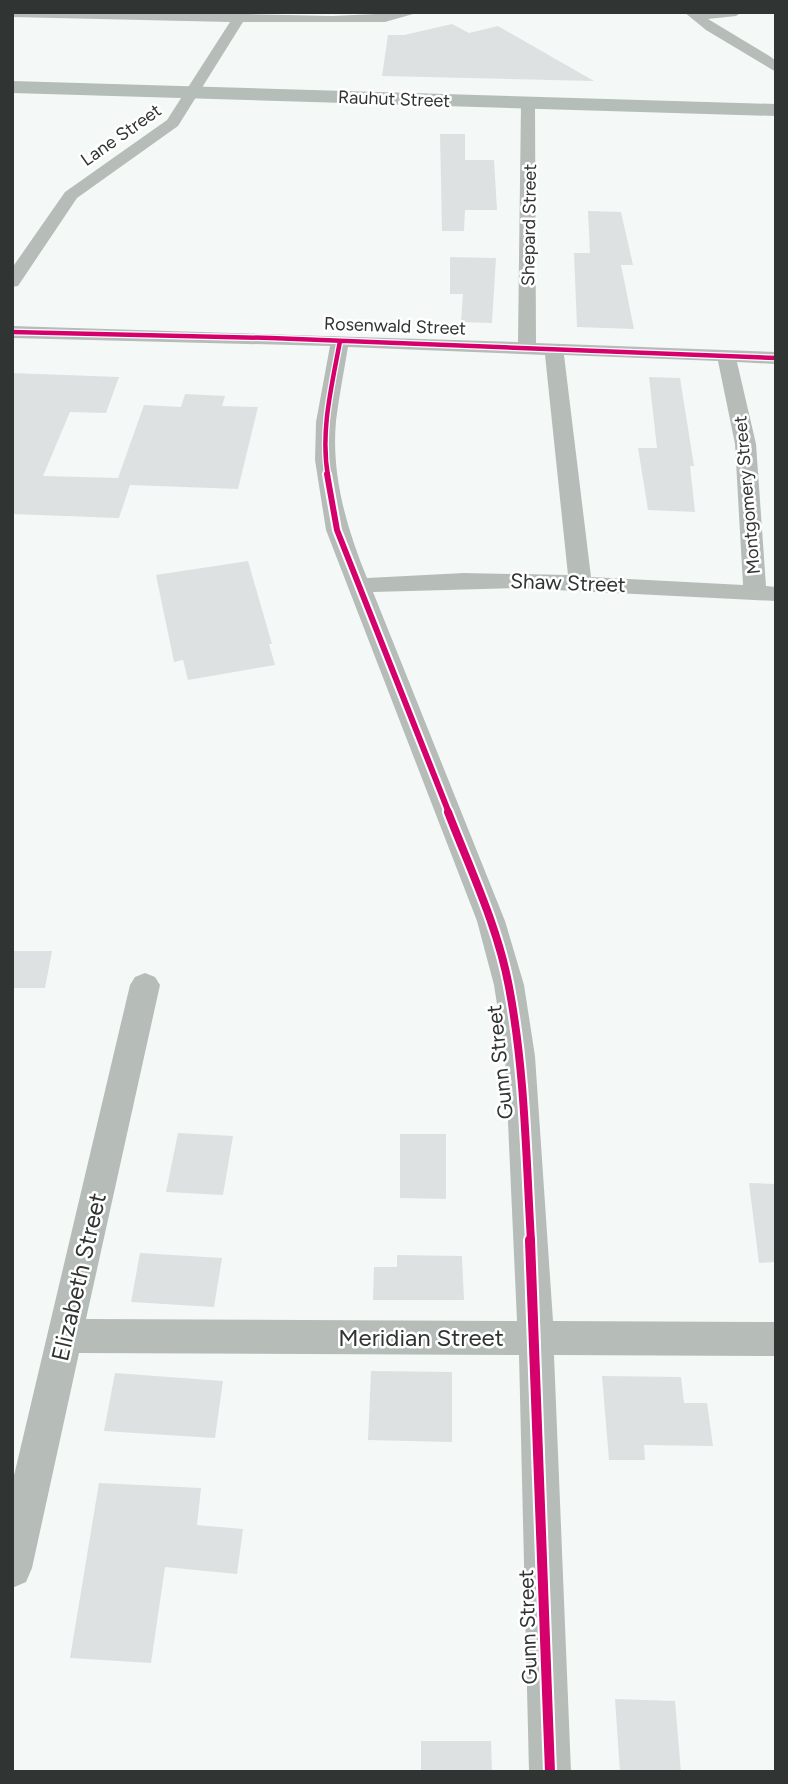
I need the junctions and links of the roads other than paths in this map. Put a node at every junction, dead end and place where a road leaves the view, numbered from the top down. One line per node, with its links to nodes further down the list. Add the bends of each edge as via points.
1 (414, 12): 5 (street, via 357,20)
2 (736, 12): 6 (street)
3 (12, 13): 4 (street)
4 (86, 13): 5 (street)
5 (241, 15): 9 (street, Lane Street)
6 (693, 15): 7 (street)
7 (776, 68)
8 (12, 87): 9 (main road, Rauhut Street)
9 (194, 92): 10 (main road, Rauhut Street); 12 (street, Lane Street, via 164,130 71,195)
10 (528, 102): 11 (main road, Rauhut Street); 15 (street, Shepard Street)
11 (776, 110)
12 (12, 282)
13 (12, 332): 14 (street, Rosenwald Street)
14 (340, 341): 15 (street, Rosenwald Street); 20 (street, Gunn Street, via 326,422 327,480 337,530)
15 (527, 348): 16 (street, Rosenwald Street)
16 (554, 350): 17 (street, Rosenwald Street); 19 (street)
17 (726, 357): 18 (street, Rosenwald Street); 21 (street, Montgomery Street, via 738,400)
18 (776, 358)
19 (580, 583): 20 (street, Shaw Street, via 445,580); 21 (street, Shaw Street)
20 (360, 586): 24 (street, Gunn Street, via 491,921 509,985 520,1056)
21 (766, 593)
22 (145, 985): 23 (street, Elizabeth Street)
23 (66, 1336): 24 (street, Meridian Street); 26 (street, Elizabeth Street)
24 (536, 1338): 25 (street, Meridian Street); 27 (street, Gunn Street)
25 (776, 1339)
26 (12, 1568)
27 (550, 1772)

